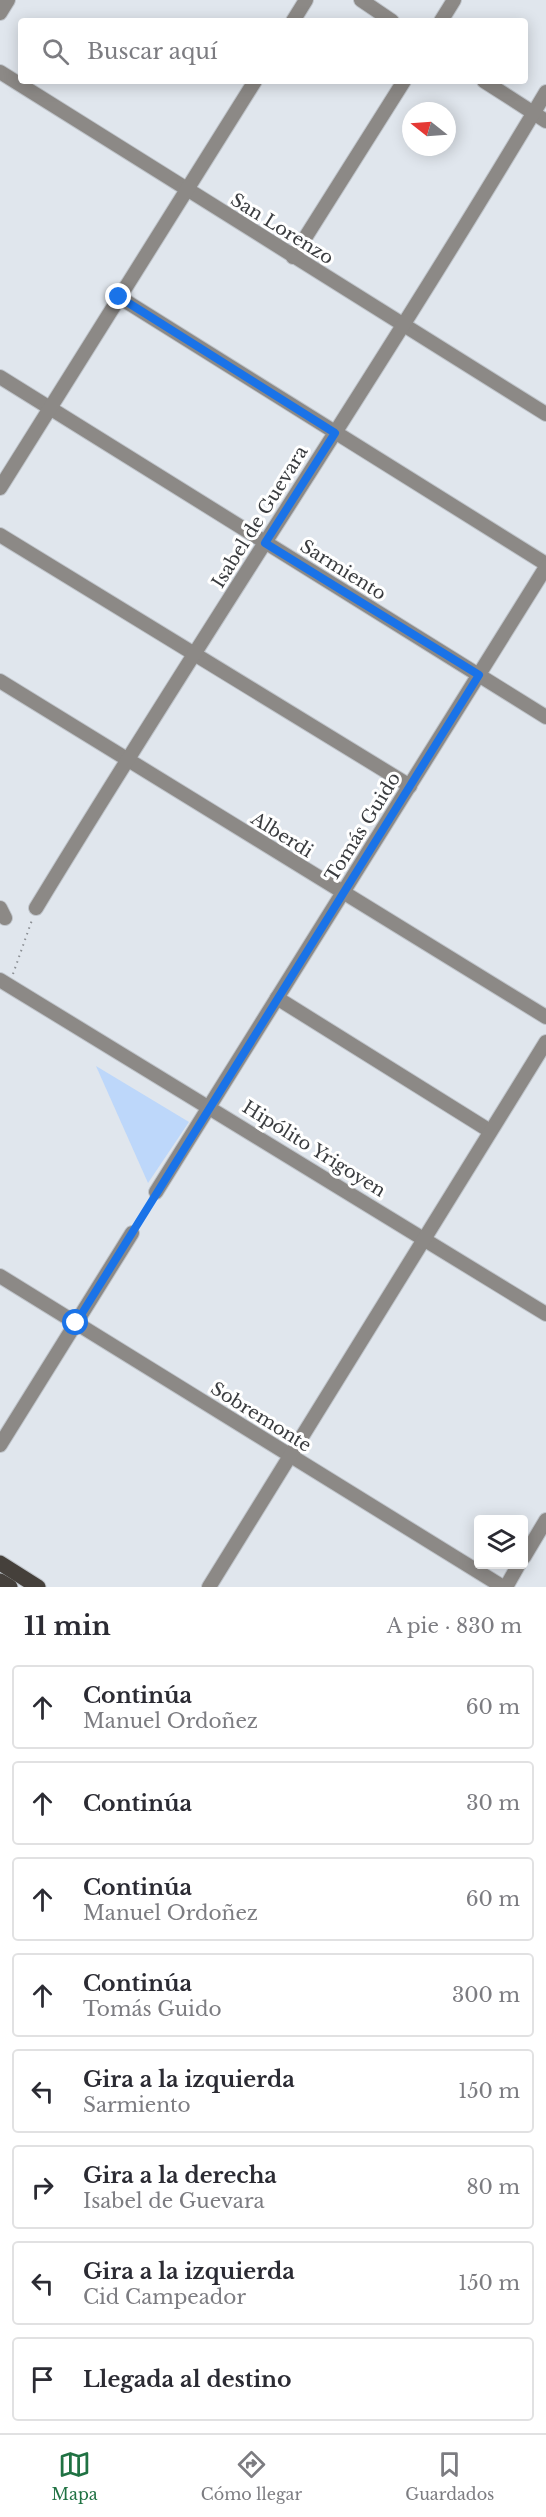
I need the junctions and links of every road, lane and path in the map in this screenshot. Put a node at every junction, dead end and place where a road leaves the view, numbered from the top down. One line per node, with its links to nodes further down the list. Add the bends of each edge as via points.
1 (8, 0): 5 (street)
2 (306, 0): 6 (street)
3 (361, 0): 7 (street)
4 (454, 0): 8 (street)
5 (0, 13)
6 (295, 18)
7 (388, 18)
8 (443, 18)
9 (0, 72): 10 (street, San Lorenzo)
10 (18, 83)
11 (19, 84): 18 (street, San Lorenzo)
12 (253, 84): 18 (street)
13 (402, 84): 19 (street)
14 (489, 84): 16 (street)
15 (546, 92): 16 (street, Isabel de Guevara)
16 (533, 113): 17 (street); 21 (street, Isabel de Guevara)
17 (546, 121)
18 (187, 190): 19 (street, San Lorenzo); 20 (street)
19 (293, 257): 21 (street, San Lorenzo)
20 (119, 297): 23 (street); 25 (street)
21 (401, 325): 24 (street, San Lorenzo); 25 (street, Isabel de Guevara)
22 (0, 377): 23 (street, Sarmiento)
23 (49, 408): 26 (street); 28 (street, Sarmiento)
24 (546, 414)
25 (335, 433): 28 (street, Isabel de Guevara); 29 (street)
26 (0, 488)
27 (0, 535): 31 (street)
28 (265, 543): 31 (street, Isabel de Guevara); 32 (street, Sarmiento)
29 (546, 566): 30 (street, Tomás Guido)
30 (540, 589): 32 (street, Tomás Guido)
31 (194, 653): 35 (street, Isabel de Guevara); 36 (street)
32 (479, 675): 34 (street, Sarmiento); 36 (street, Tomás Guido)
33 (0, 681): 35 (street, Alberdi)
34 (546, 717)
35 (127, 759): 37 (street, Alberdi); 38 (street, Isabel de Guevara)
36 (410, 786): 37 (street, Tomás Guido)
37 (342, 894): 40 (street, Tomás Guido); 41 (street, Alberdi)
38 (36, 909): 39 (path)
39 (4, 983): 43 (street, Hipólito Yrigoyen)
40 (277, 998): 43 (street, Tomás Guido); 44 (street)
41 (546, 1017)
42 (546, 1042): 44 (street)
43 (209, 1106): 45 (street, Tomás Guido); 47 (street, Hipólito Yrigoyen)
44 (490, 1131): 47 (street)
45 (156, 1192): 46 (path)
46 (132, 1233): 50 (street)
47 (424, 1238): 49 (street, Hipólito Yrigoyen); 52 (street)
48 (0, 1276): 50 (street, Sobremonte)
49 (546, 1314)
50 (76, 1323): 51 (street); 52 (street, Sobremonte)
51 (0, 1446)
52 (290, 1456): 60 (street); 61 (street, Sobremonte)
53 (546, 1520): 54 (street)
54 (528, 1550)
55 (0, 1563): 59 (main road)
56 (516, 1569): 61 (street)
57 (0, 1581): 58 (main road)
58 (10, 1587)
59 (38, 1587)
60 (209, 1587)
61 (504, 1587)

